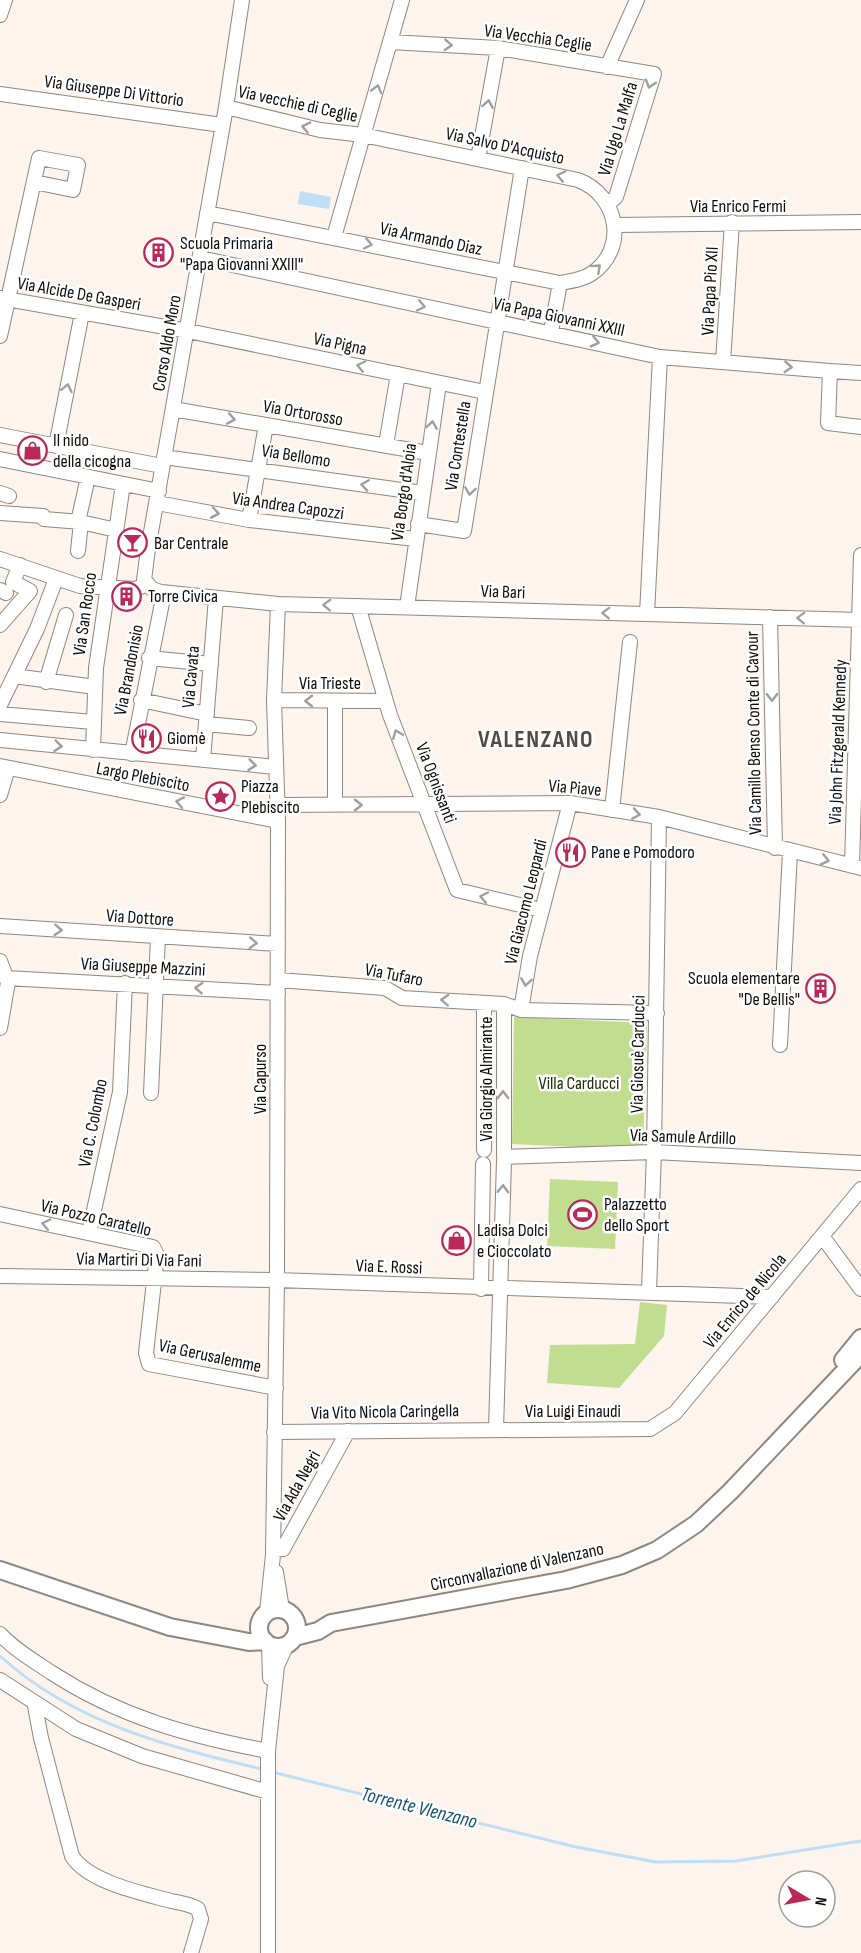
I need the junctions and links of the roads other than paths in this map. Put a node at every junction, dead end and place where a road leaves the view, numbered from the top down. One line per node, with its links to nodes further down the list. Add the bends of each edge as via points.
1 (5, 0): 5 (street)
2 (242, 0): 10 (street, Corso Aldo Moro)
3 (402, 0): 6 (street)
4 (637, 0): 8 (street, Via Vecchia Ceglie)
5 (0, 15)
6 (390, 42): 7 (street, Via Vecchia Ceglie, one-way to 7); 12 (street, one-way to 6)
7 (498, 48): 8 (street, Via Vecchia Ceglie); 13 (street, one-way to 7)
8 (607, 67): 16 (street, Via Ugo La Malfa, one-way to 16, via 654,74 616,196)
9 (0, 94): 11 (street, Via Giuseppe Di Vittorio)
10 (226, 107): 11 (street, Corso Aldo Moro); 12 (street, Via vecchie di Ceglie, one-way to 10, via 320,130)
11 (222, 125): 17 (street, Corso Aldo Moro)
12 (363, 135): 13 (street, Via Salvo D'Acquisto); 21 (street)
13 (478, 159): 14 (street, Via Salvo D'Acquisto)
14 (522, 168): 16 (street, Via Salvo D'Acquisto, one-way to 14, via 587,183); 23 (street)
15 (34, 182): 25 (street)
16 (609, 203): 20 (street)
17 (207, 213): 21 (street, Via Armando Diaz); 22 (street, Corso Aldo Moro)
18 (732, 222): 19 (street, Via Enrico Fermi); 20 (street, Via Enrico Fermi); 32 (street, Via Papa Pio XII)
19 (861, 222)
20 (615, 225): 24 (street, Via Armando Diaz, one-way to 20, via 592,273 604,262)
21 (334, 237): 23 (street, Via Armando Diaz, one-way to 23)
22 (200, 258): 27 (street, Via Papa Giovanni XXIII, one-way to 27); 28 (street, Corso Aldo Moro)
23 (505, 272): 24 (street, Via Armando Diaz); 27 (street, Via Contestella)
24 (560, 283): 29 (street)
25 (4, 299): 26 (street, Via Alcide De Gasperi); 30 (street)
26 (82, 313): 28 (street, Via Alcide De Gasperi); 43 (street, one-way to 26)
27 (496, 322): 29 (street, Via Papa Giovanni XXIII); 37 (street, Via Contestella)
28 (188, 331): 35 (street, Via Pigna, one-way to 28); 38 (street, Corso Aldo Moro)
29 (551, 332): 31 (street, Via Papa Giovanni XXIII, one-way to 31)
30 (0, 336)
31 (660, 357): 32 (street, Via Papa Giovanni XXIII); 71 (street)
32 (723, 362): 33 (street, Via Papa Giovanni XXIII, one-way to 33)
33 (830, 370): 34 (street, Via Papa Giovanni XXIII); 40 (street, via 828,423)
34 (861, 373)
35 (398, 374): 36 (street, Via Pigna); 42 (street)
36 (439, 383): 37 (street, Via Pigna); 44 (street, Via Borgo d'Aloia, one-way to 36)
37 (485, 392): 55 (street, Via Contestella, one-way to 55, via 464,531)
38 (173, 409): 39 (street, Via Ortorosso, one-way to 39); 46 (street, Corso Aldo Moro)
39 (266, 425): 42 (street, Via Ortorosso); 47 (street)
40 (861, 427)
41 (0, 435): 43 (street, Via Bellomo)
42 (386, 445): 44 (street, Via Ortorosso)
43 (56, 446): 46 (street, Via Bellomo)
44 (428, 453): 50 (street, Via Borgo d'Aloia)
45 (0, 459): 48 (street, Via Andrea Capozzi)
46 (163, 462): 47 (street, Via Bellomo); 51 (street, Corso Aldo Moro)
47 (258, 468): 50 (street, Via Bellomo, one-way to 47); 53 (street)
48 (88, 477): 49 (street, Via Andrea Capozzi); 54 (street)
49 (123, 484): 51 (street, Via Andrea Capozzi); 56 (street, Via San Rocco)
50 (423, 493): 55 (street, Via Borgo d'Aloia)
51 (158, 497): 53 (street, Via Andrea Capozzi, one-way to 53); 63 (street, Corso Aldo Moro, via 144,580)
52 (0, 513): 54 (street)
53 (249, 520): 57 (street, Via Andrea Capozzi)
54 (79, 522): 56 (street); 58 (street)
55 (418, 524): 57 (street, Via Borgo d'Aloia)
56 (116, 530): 64 (street, Via San Rocco)
57 (415, 539): 70 (street, Via Borgo d'Aloia)
58 (78, 551)
59 (861, 555): 67 (street, Via John Fitzgerald Kennedy)
60 (0, 559): 61 (street)
61 (20, 565): 62 (street); 75 (street, via 13,582 30,591)
62 (56, 579): 64 (street, via 80,586); 76 (street)
63 (148, 584): 64 (street, via 135,589); 65 (street, Via Bari)
64 (107, 586): 83 (street, Via San Rocco)
65 (164, 593): 66 (street, Via Bari); 79 (street, Via Brandonisio)
66 (216, 598): 68 (street, Via Bari); 80 (street, Via Cavata)
67 (860, 603): 74 (street, Via John Fitzgerald Kennedy)
68 (278, 604): 69 (street, Via Bari, one-way to 68); 85 (street, Via Capurso)
69 (358, 606): 70 (street, Via Bari); 87 (street, Via Ognissanti)
70 (407, 608): 71 (street, Via Bari, one-way to 70)
71 (647, 614): 73 (street, Via Bari)
72 (66, 615): 77 (street)
73 (770, 617): 74 (street, Via Bari, one-way to 73); 107 (street, Via Camillo Benso Conte di Cavour, one-way to 107)
74 (860, 620): 109 (street, Via John Fitzgerald Kennedy)
75 (1, 621)
76 (37, 629): 77 (street); 81 (street)
77 (60, 636): 82 (street)
78 (630, 642): 104 (street)
79 (149, 658): 80 (street); 84 (street, Via Brandonisio)
80 (211, 664): 90 (street, Via Cavata)
81 (14, 676): 82 (street); 88 (street)
82 (46, 682): 83 (street)
83 (95, 687): 91 (street, Via San Rocco)
84 (141, 700): 90 (street); 95 (street, Via Brandonisio)
85 (274, 700): 86 (street, Via Trieste, one-way to 85); 98 (street, Via Capurso)
86 (335, 701): 87 (street, Via Trieste); 102 (street)
87 (385, 701): 103 (street, Via Ognissanti, one-way to 87)
88 (0, 705)
89 (0, 714): 91 (street)
90 (206, 719): 92 (street); 96 (street, Via Cavata)
91 (93, 722): 94 (street, Via San Rocco)
92 (249, 728)
93 (0, 740): 94 (street, Largo Plebiscito, one-way to 94)
94 (93, 750): 95 (street, Largo Plebiscito)
95 (132, 754): 96 (street, Largo Plebiscito)
96 (203, 760): 98 (street, Largo Plebiscito, one-way to 98)
97 (4, 767): 99 (street); 106 (street, Largo Plebiscito, one-way to 97)
98 (276, 768): 101 (street, Via Capurso)
99 (0, 795)
100 (570, 803): 103 (street, Via Piave); 104 (street, Via Piave); 110 (street, Via Giacomo Leopardi)
101 (278, 805): 102 (street, Via Piave); 106 (street, Via Capurso)
102 (334, 805): 103 (street, Via Piave, one-way to 103)
103 (426, 805): 110 (street, Via Ognissanti, one-way to 103, via 457,890)
104 (612, 810): 105 (street, Via Piave, one-way to 105)
105 (659, 818): 107 (street, Via Piave); 122 (street, Via Giosuè Carducci)
106 (278, 821): 113 (street, Via Capurso)
107 (775, 848): 108 (street, Via Piave)
108 (790, 852): 109 (street, Via Piave, one-way to 109); 126 (street)
109 (856, 867)
110 (541, 910): 121 (street, Via Giacomo Leopardi, one-way to 121)
111 (0, 926): 112 (street, Via Dottore, one-way to 112)
112 (158, 937): 113 (street, Via Dottore, one-way to 113); 117 (street)
113 (278, 944): 118 (street, Via Capurso)
114 (0, 961): 115 (street)
115 (6, 978): 116 (street, Via Giuseppe Mazzini); 123 (street)
116 (125, 983): 117 (street, Via Giuseppe Mazzini); 134 (street, Via C. Colombo, via 120,1092)
117 (155, 985): 118 (street, Via Giuseppe Mazzini, one-way to 117); 127 (street)
118 (278, 986): 119 (street, Via Tufaro, one-way to 118, via 402,998 385,988); 140 (street, Via Capurso)
119 (484, 1003): 120 (street, Via Tufaro); 124 (street, Via Giorgio Almirante)
120 (504, 1004): 121 (street, Via Tufaro); 125 (street, Via Giorgio Almirante)
121 (521, 1010): 122 (street, Via Tufaro)
122 (657, 1013): 128 (street, Via Giosuè Carducci)
123 (0, 1028)
124 (484, 1037): 125 (street); 129 (street, Via Giorgio Almirante)
125 (503, 1037): 130 (street, Via Giorgio Almirante, one-way to 125)
126 (780, 1045)
127 (151, 1093)
128 (654, 1152): 130 (street, Via Samule Ardillo); 131 (street, Via Samule Ardillo); 144 (street, Via Giosuè Carducci)
129 (484, 1157): 130 (street, via 495,1146); 130 (street, via 493,1169 500,1167); 136 (street, Via Giorgio Almirante)
130 (504, 1157): 137 (street, Via Giorgio Almirante, one-way to 130)
131 (861, 1163)
132 (861, 1189): 135 (street, Via Enrico de Nicola)
133 (0, 1214): 134 (street, Via Pozzo Caratello, one-way to 133)
134 (88, 1233): 139 (street, Via Pozzo Caratello, via 153,1247 157,1255)
135 (822, 1236): 143 (street); 145 (street, Via Enrico de Nicola)
136 (481, 1259): 137 (street); 141 (street, Via Giorgio Almirante)
137 (500, 1260): 142 (street, Via Giorgio Almirante)
138 (0, 1276): 139 (street, Via Martiri Di Via Fani)
139 (155, 1278): 140 (street, Via Martiri Di Via Fani); 148 (street, Via Gerusalemme, via 146,1353 149,1364)
140 (277, 1280): 141 (street, Via E. Rossi); 148 (street, Via Capurso)
141 (481, 1289): 142 (street, Via E. Rossi)
142 (499, 1289): 144 (street, Via E. Rossi); 150 (street, Via Giorgio Almirante)
143 (861, 1289)
144 (649, 1291): 145 (street, Via E. Rossi)
145 (772, 1297): 151 (street, Via Enrico de Nicola, via 675,1413)
146 (861, 1338): 149 (main road, Circonvallazione di Valenzano)
147 (861, 1353): 149 (main road, Circonvallazione di Valenzano)
148 (276, 1388): 152 (street, Via Capurso)
149 (800, 1416): 158 (main road, Circonvallazione di Valenzano, via 704,1516 657,1550 622,1565 566,1580)
150 (496, 1429): 151 (street, Via Luigi Einaudi); 153 (street, Via Vito Nicola Caringella)
151 (650, 1430)
152 (274, 1431): 153 (street, Via Vito Nicola Caringella); 154 (street, Via Capurso)
153 (348, 1431): 154 (street, Via Ada Negri, via 283,1549)
154 (273, 1552): 156 (street, Via Capurso)
155 (0, 1570): 160 (main road, via 170,1627)
156 (275, 1615): 158 (main road, Circonvallazione di Valenzano); 160 (main road); 161 (main road, via 297,1626); 162 (main road, via 261,1636)
157 (0, 1622): 159 (street)
158 (331, 1623): 161 (main road, Circonvallazione di Valenzano)
159 (2, 1637): 166 (street, via 83,1693 132,1716)
160 (228, 1637): 162 (main road)
161 (291, 1641): 162 (main road, Circonvallazione di Valenzano); 164 (street, via 277,1666)
162 (267, 1643): 164 (street)
163 (0, 1680): 165 (street)
164 (272, 1702): 166 (street)
165 (35, 1706): 167 (street, via 76,1729 141,1756); 168 (street, via 76,1864 93,1875 136,1891 198,1909 201,1919)
166 (268, 1754): 167 (street)
167 (268, 1790): 169 (street)
168 (191, 1953)
169 (268, 1953)

